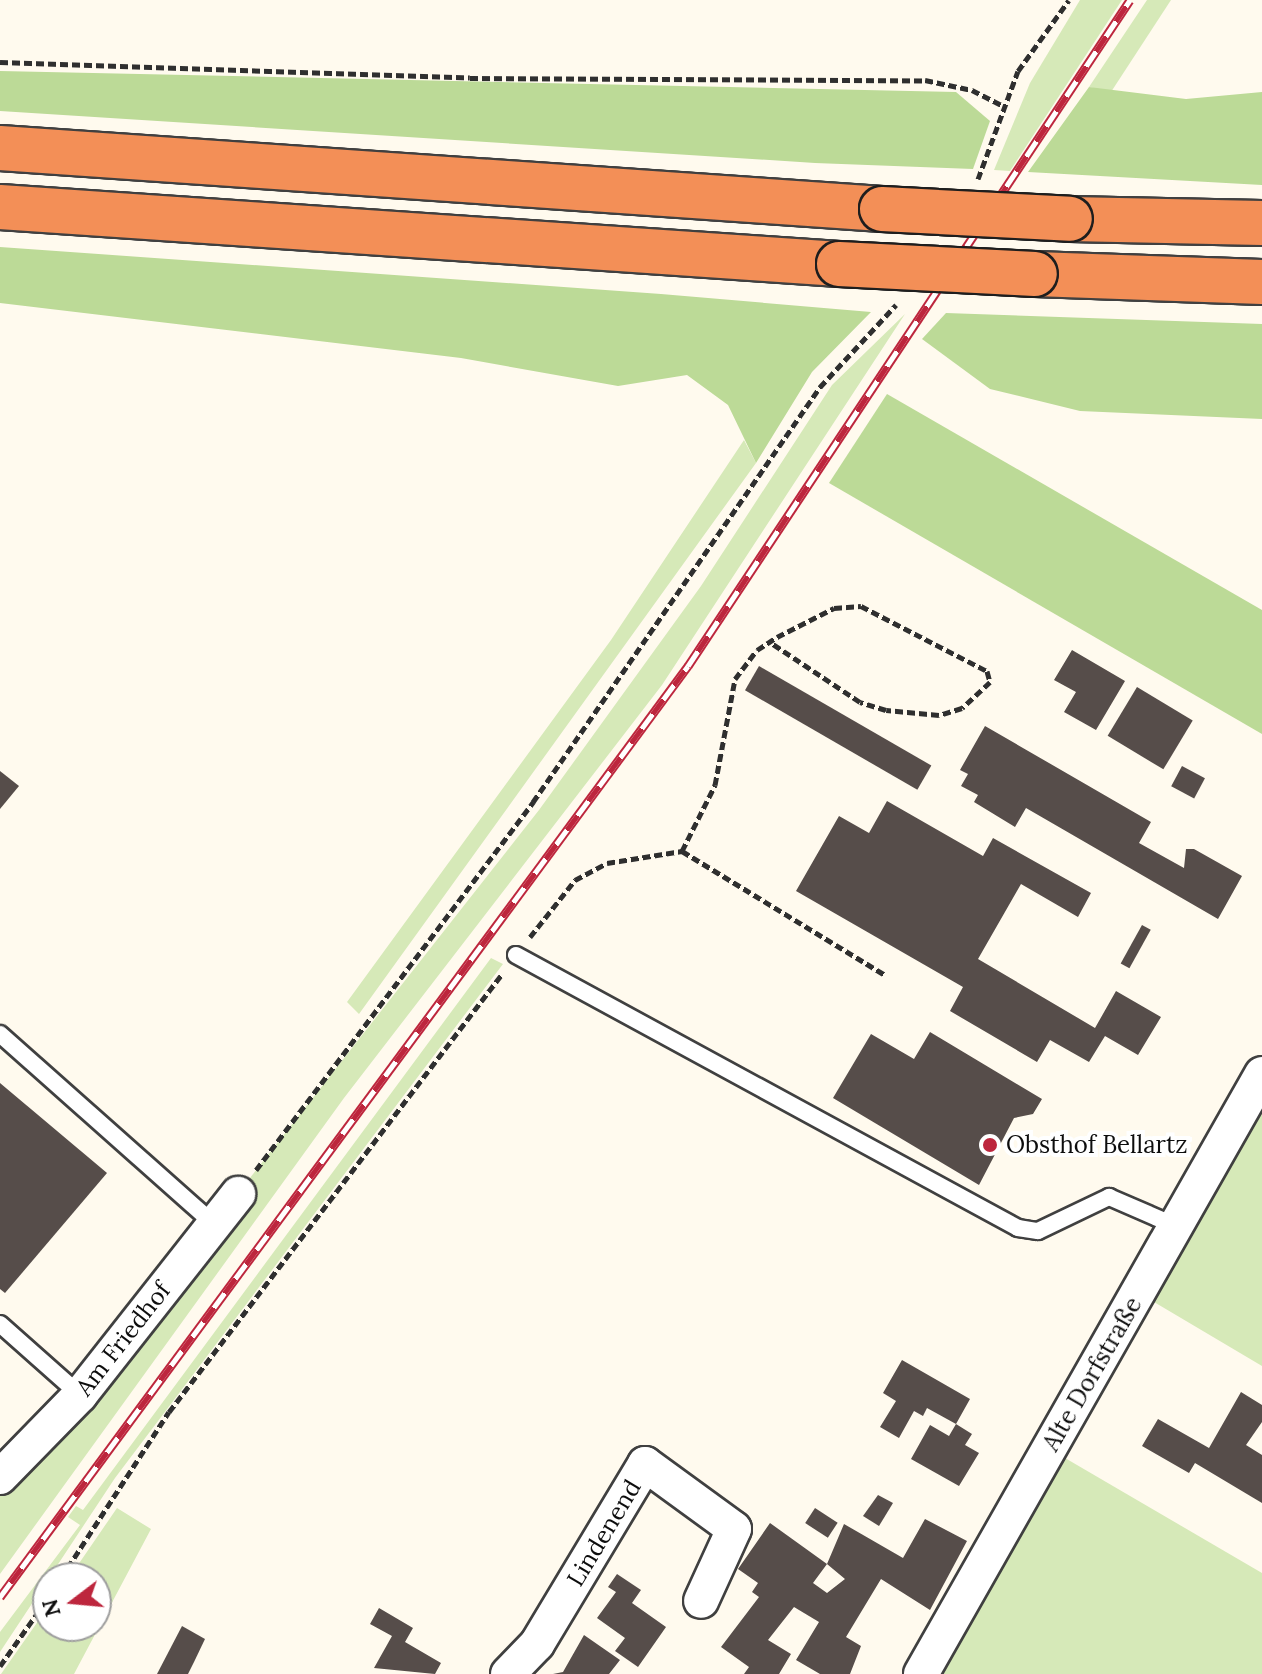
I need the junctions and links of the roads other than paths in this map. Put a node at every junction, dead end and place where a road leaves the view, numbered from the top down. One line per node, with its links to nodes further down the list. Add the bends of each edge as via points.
1 (0, 148): 3 (highway, bridge, via 882,209)
2 (0, 207): 4 (highway, bridge, via 839,264)
3 (1262, 223)
4 (1262, 282)
5 (516, 955): 10 (lane, via 1018,1228 1038,1231 1082,1204 1109,1197)
6 (0, 1034): 9 (lane)
7 (1262, 1074): 10 (street, Alte Dorfstraße)
8 (238, 1194): 9 (street, Am Friedhof)
9 (214, 1224): 12 (street, Am Friedhof)
10 (1176, 1226): 16 (street, Alte Dorfstraße)
11 (0, 1324): 12 (lane)
12 (80, 1395): 13 (street, Am Friedhof)
13 (0, 1477)
14 (701, 1601): 15 (street, Lindenend, via 734,1529 645,1464 537,1644)
15 (508, 1674)
16 (921, 1674)

